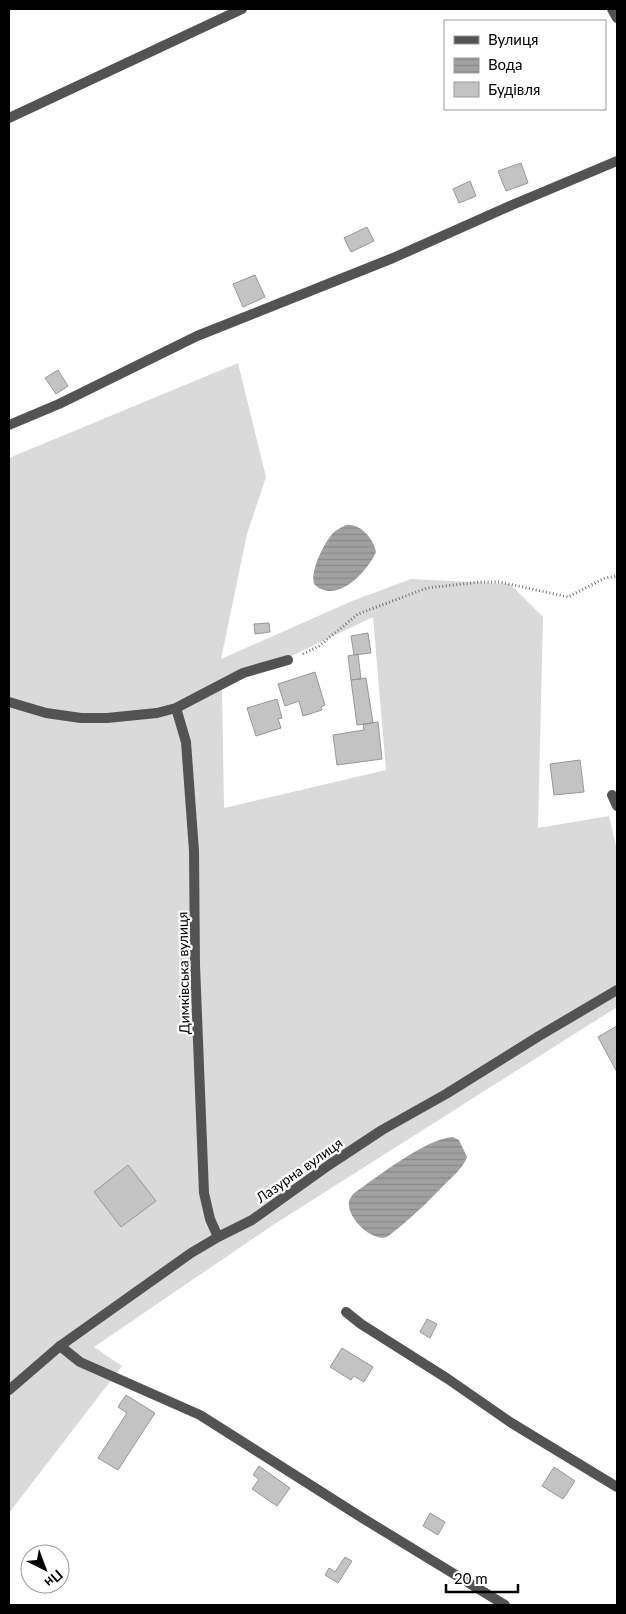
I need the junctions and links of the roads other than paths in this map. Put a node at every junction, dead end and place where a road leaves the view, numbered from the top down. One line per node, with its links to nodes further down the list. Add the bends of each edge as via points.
1 (242, 9): 4 (street)
2 (612, 9): 3 (street)
3 (617, 18)
4 (9, 118)
5 (617, 161): 6 (street, via 393,258 197,336)
6 (9, 425)
7 (288, 660): 9 (street, via 243,673)
8 (9, 702): 9 (street, via 46,713 81,718 157,713)
9 (176, 708): 13 (street, Димківська вулиця, via 186,742 194,851 202,1170 207,1207)
10 (612, 795): 11 (street)
11 (617, 806)
12 (617, 990): 13 (street, Лазурна вулиця, via 382,1130 252,1220)
13 (218, 1237): 15 (street, Лазурна вулиця)
14 (346, 1312): 17 (street, via 510,1422)
15 (60, 1346): 16 (street, Лазурна вулиця); 18 (street, via 80,1362 200,1415)
16 (9, 1390)
17 (617, 1486)
18 (505, 1605)

